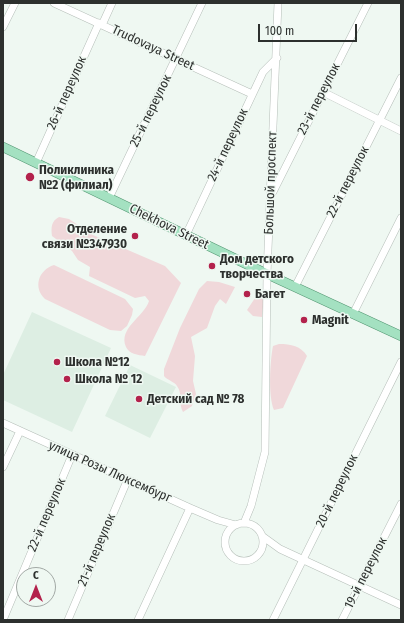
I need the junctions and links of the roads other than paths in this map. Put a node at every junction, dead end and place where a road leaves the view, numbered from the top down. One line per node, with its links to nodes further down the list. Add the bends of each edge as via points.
1 (15, 3): 7 (street)
2 (54, 3): 8 (street, Trudovaya Street)
3 (112, 3): 8 (street, 26-й переулок)
4 (202, 3): 10 (street, 25-й переулок)
5 (278, 3): 9 (street, Большой проспект)
6 (368, 3): 12 (street, 23-й переулок)
7 (4, 23)
8 (100, 24): 10 (street, Trudovaya Street); 17 (street, 26-й переулок)
9 (277, 58): 13 (street, 24-й переулок, via 263,72); 18 (street, Большой проспект)
10 (176, 59): 13 (street, Trudovaya Street); 19 (street, 25-й переулок)
11 (401, 78): 14 (street, 22-й переулок)
12 (323, 92): 14 (street); 18 (street, 23-й переулок)
13 (252, 94): 21 (street, 24-й переулок)
14 (380, 120): 15 (street); 23 (street, 22-й переулок)
15 (401, 131)
16 (3, 147): 17 (main road, Chekhova Street)
17 (36, 163): 19 (main road, Chekhova Street)
18 (271, 196): 22 (street, Большой проспект)
19 (109, 198): 21 (main road, Chekhova Street)
20 (401, 218): 24 (street)
21 (186, 235): 22 (main road, Chekhova Street)
22 (267, 274): 23 (main road, Chekhova Street); 33 (street, Большой проспект, via 265,452)
23 (295, 287): 24 (main road, Chekhova Street)
24 (353, 314): 25 (main road, Chekhova Street)
25 (401, 336)
26 (401, 362): 43 (street, 20-й переулок)
27 (3, 423): 28 (street, улица Розы Люксембург)
28 (20, 431): 29 (street, улица Розы Люксембург); 30 (street)
29 (72, 455): 31 (street, улица Розы Люксембург); 46 (street, 22-й переулок)
30 (3, 466)
31 (127, 481): 34 (street, улица Розы Люксембург); 47 (street, 21-й переулок)
32 (401, 504): 44 (street, 19-й переулок)
33 (251, 506): 36 (street, Большой проспект); 38 (street, Большой проспект)
34 (190, 508): 35 (street, улица Розы Люксембург); 48 (street)
35 (218, 520): 37 (street, улица Розы Люксембург); 39 (street)
36 (244, 523): 37 (street, улица Розы Люксембург); 38 (street, улица Розы Люксембург)
37 (236, 525): 39 (street)
38 (252, 525): 40 (street)
39 (226, 536): 41 (street, via 226,547 234,558 248,560 257,556)
40 (262, 536): 41 (street); 42 (street)
41 (261, 549): 42 (street)
42 (280, 549): 43 (street)
43 (303, 559): 44 (street); 49 (street, 20-й переулок)
44 (360, 586): 45 (street); 50 (street, 19-й переулок)
45 (401, 605)
46 (3, 620)
47 (68, 620)
48 (138, 620)
49 (273, 620)
50 (342, 620)

